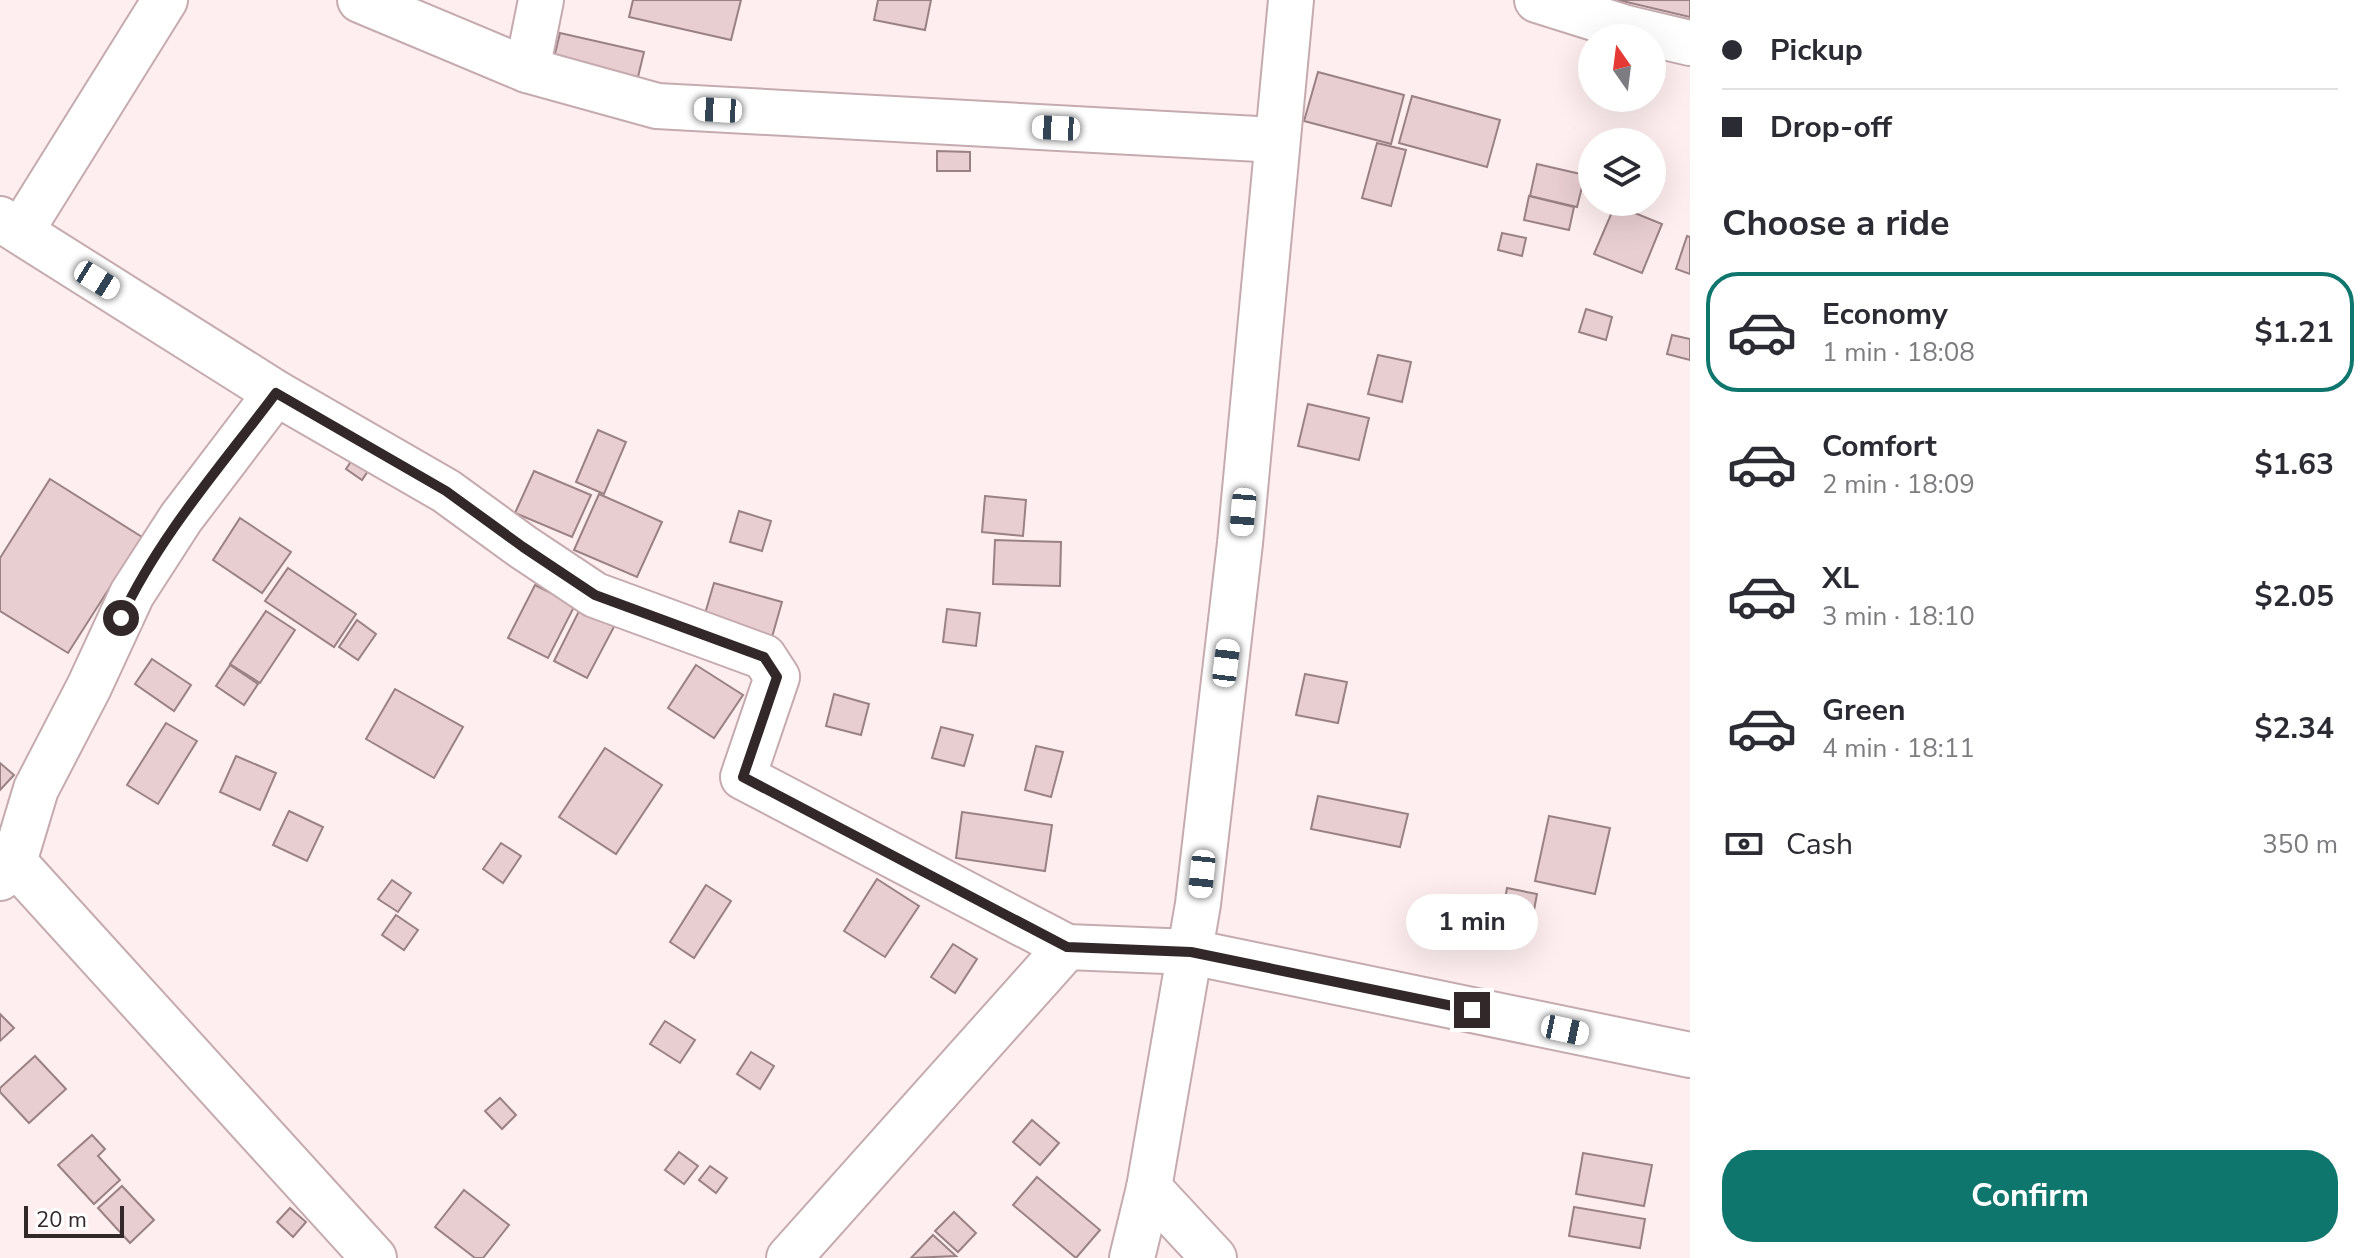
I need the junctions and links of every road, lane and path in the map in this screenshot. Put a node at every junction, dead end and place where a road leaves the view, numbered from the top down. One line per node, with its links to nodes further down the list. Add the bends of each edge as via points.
1 (165, 0): 9 (street)
2 (360, 0): 7 (street)
3 (541, 0): 7 (street)
4 (1291, 0): 8 (street)
5 (1537, 0): 6 (street)
6 (1690, 43)
7 (527, 70): 8 (street, via 657,106)
8 (1277, 140): 13 (street, via 1240,543)
9 (10, 225): 10 (street)
10 (276, 393): 11 (street, via 181,518 132,594 36,789); 12 (street, via 446,491 595,595 764,657 777,677 743,777)
11 (7, 870): 16 (street)
12 (1067, 947): 13 (street); 17 (street)
13 (1191, 952): 14 (street); 15 (street)
14 (1690, 1055)
15 (1149, 1188): 18 (street); 19 (street)
16 (374, 1258)
17 (789, 1258)
18 (1132, 1258)
19 (1214, 1258)

